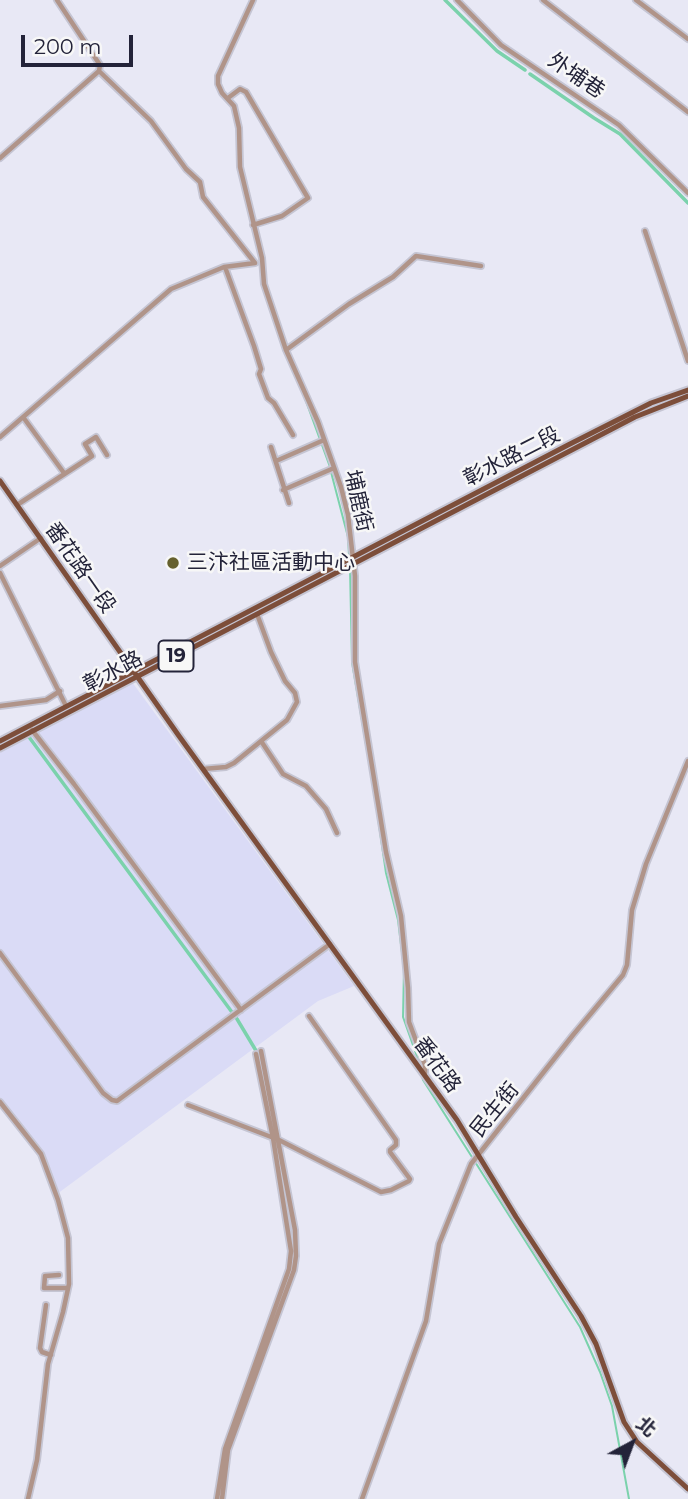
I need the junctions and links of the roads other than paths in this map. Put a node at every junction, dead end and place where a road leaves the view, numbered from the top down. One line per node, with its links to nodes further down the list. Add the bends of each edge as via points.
1 (57, 0): 7 (street, via 100,65)
2 (253, 0): 8 (street, 埔鹿街, via 218,76)
3 (457, 0): 11 (street, 外埔巷, via 501,45 620,125)
4 (543, 0): 9 (street)
5 (636, 0): 6 (street)
6 (688, 39)
7 (99, 71): 10 (street); 15 (street, via 151,121 255,263)
8 (228, 98): 12 (street, 埔鹿街, via 239,128 240,167); 12 (street, via 240,89 246,92 308,198 282,216)
9 (688, 112)
10 (0, 158)
11 (688, 193)
12 (253, 225): 16 (street, 埔鹿街, via 264,284)
13 (645, 231): 17 (street)
14 (481, 266): 16 (street, via 416,256 393,277)
15 (225, 267): 20 (street, via 171,289); 21 (street, via 268,398)
16 (286, 350): 23 (street, 埔鹿街)
17 (688, 361)
18 (688, 390): 25 (main road, 彰水路二段 / 19, via 651,404)
19 (688, 396): 25 (main road, 彰水路二段 / 19)
20 (23, 417): 22 (street); 29 (street)
21 (293, 435)
22 (0, 438)
23 (324, 440): 27 (street); 28 (street, 埔鹿街)
24 (271, 447): 27 (street)
25 (569, 448): 35 (main road, 彰水路二段 / 19)
26 (107, 455): 29 (street, via 96,437 85,444 92,456)
27 (276, 461): 31 (street)
28 (334, 468): 31 (street); 35 (street, 埔鹿街, via 348,515)
29 (64, 473): 33 (street)
30 (0, 481): 33 (main road, 番花路一段)
31 (283, 490): 32 (street)
32 (289, 503)
33 (17, 505): 34 (main road, 番花路一段)
34 (41, 538): 36 (street); 39 (main road, 番花路一段)
35 (353, 561): 38 (main road, 彰水路 / 19); 39 (main road, 彰水路 / 19); 55 (street, 埔鹿街, via 355,662 401,916 408,1022)
36 (0, 566)
37 (0, 573): 40 (street)
38 (257, 614): 39 (main road, 彰水路 / 19); 45 (street, via 285,681 298,698 288,720)
39 (135, 675): 42 (main road, 彰水路 / 19); 43 (main road, 彰水路 / 19); 48 (main road, 番花路)
40 (60, 691): 41 (street, via 46,700); 42 (street)
41 (0, 706)
42 (66, 706): 43 (main road, 彰水路 / 19)
43 (31, 729): 44 (main road, 彰水路 / 19); 46 (main road, 彰水路 / 19); 52 (street)
44 (0, 741)
45 (261, 741): 48 (street, via 226,767); 49 (street, via 283,774 306,786 326,809)
46 (0, 748)
47 (688, 761): 59 (street, 民生街, via 646,864 632,911 623,975)
48 (203, 769): 50 (main road, 番花路)
49 (337, 833)
50 (330, 944): 52 (street); 55 (main road, 番花路)
51 (0, 953): 52 (street, via 112,1100 117,1101)
52 (241, 1010)
53 (309, 1016): 58 (street, via 396,1140 390,1152 410,1179 381,1192)
54 (258, 1052): 58 (street)
55 (425, 1073): 59 (main road, 番花路)
56 (0, 1102): 61 (street, via 41,1154 58,1200 68,1238)
57 (187, 1105): 58 (street)
58 (276, 1139): 66 (street, via 291,1242 289,1269 225,1449)
59 (478, 1156): 64 (main road, 番花路, via 581,1316 636,1442); 67 (street, 民生街, via 439,1244 426,1321)
60 (59, 1275): 61 (street, via 45,1276 44,1288)
61 (67, 1288): 63 (street)
62 (46, 1305): 63 (street, via 40,1348)
63 (51, 1355): 65 (street)
64 (688, 1489)
65 (27, 1499)
66 (220, 1499)
67 (362, 1499)

